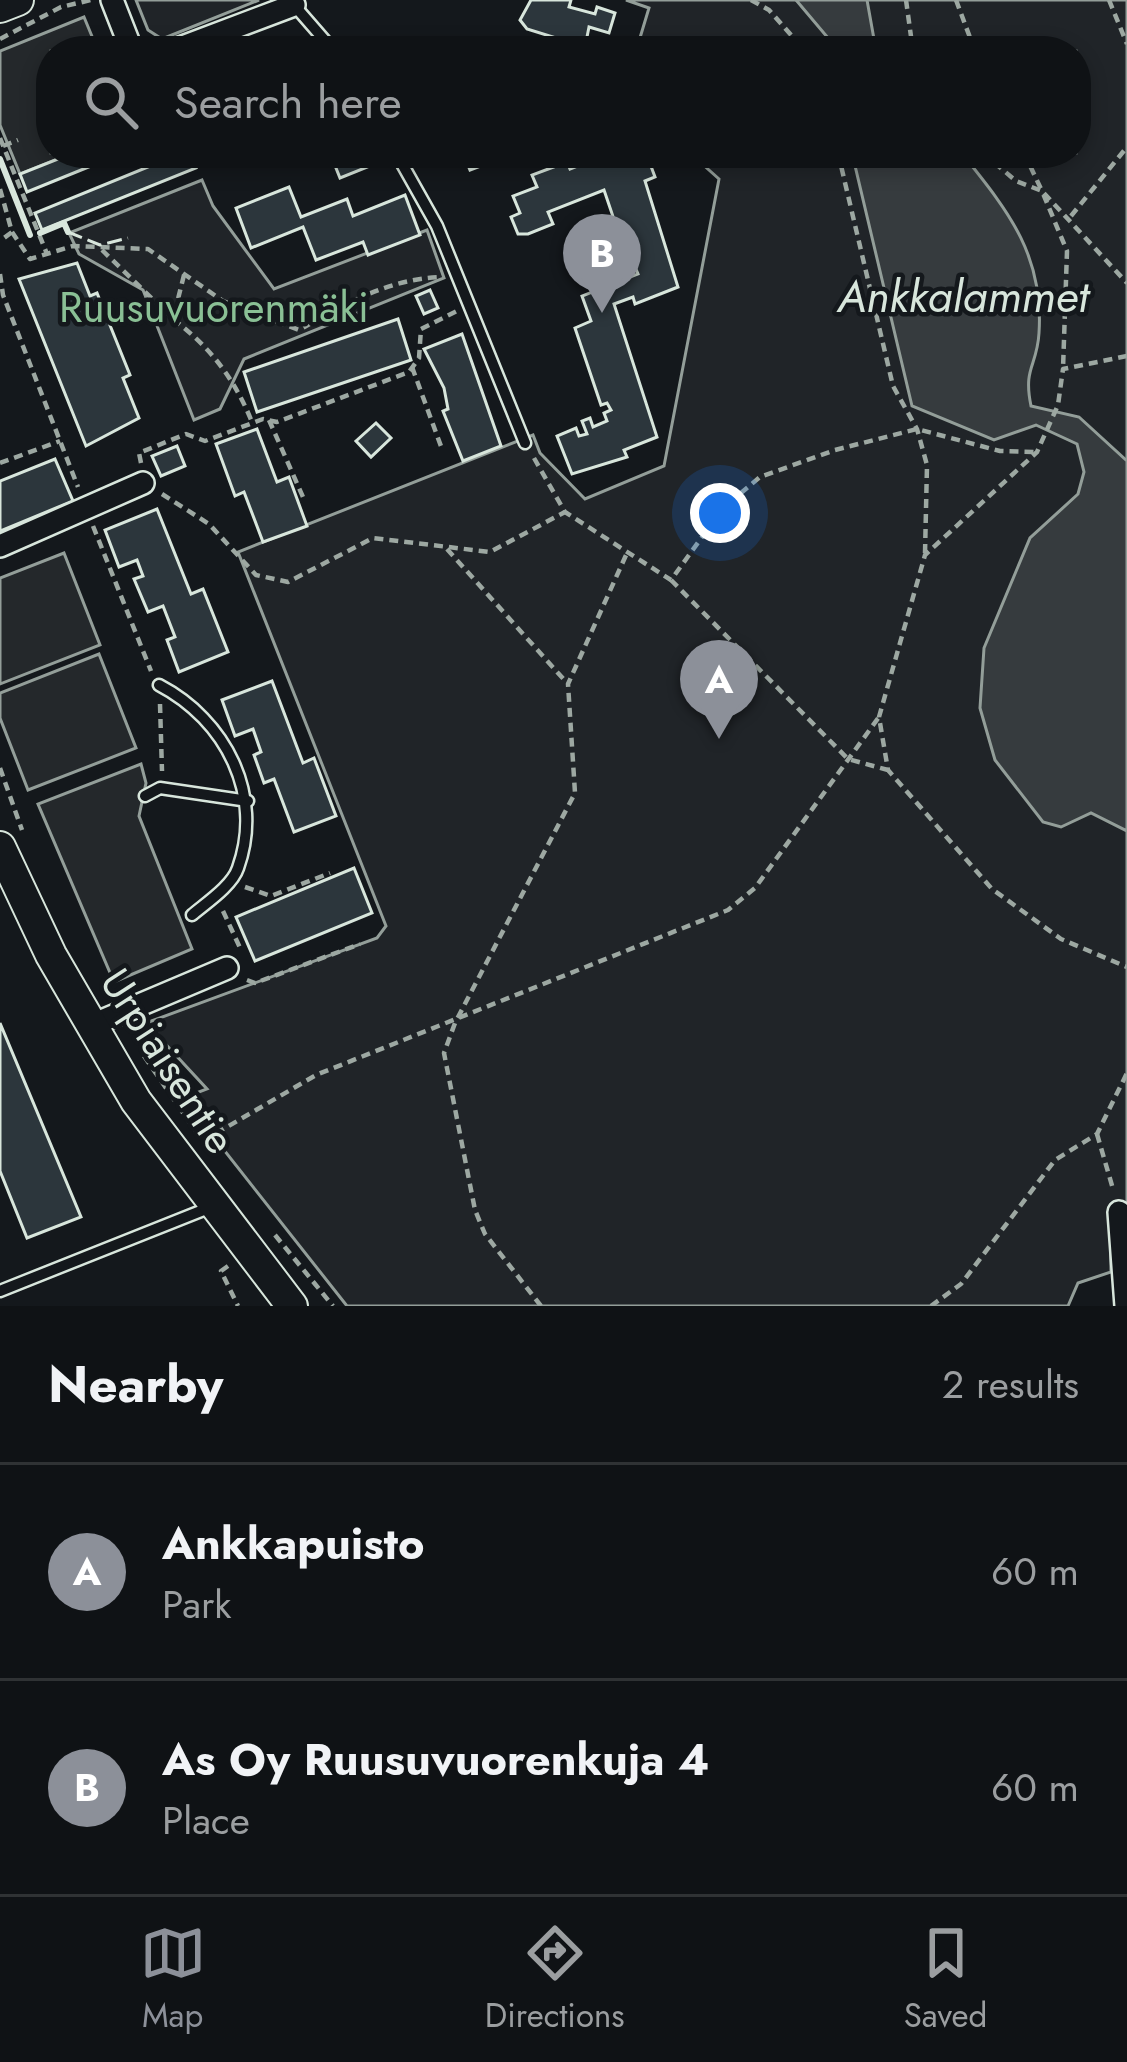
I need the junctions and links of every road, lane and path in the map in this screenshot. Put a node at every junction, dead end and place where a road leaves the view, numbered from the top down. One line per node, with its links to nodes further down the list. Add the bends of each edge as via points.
1 (18, 0): 9 (main road)
2 (91, 0): 16 (path)
3 (112, 0): 10 (street)
4 (751, 0): 13 (path)
5 (906, 0): 14 (path)
6 (956, 0): 15 (path)
7 (1109, 0): 17 (path)
8 (294, 5): 11 (street); 12 (lane)
9 (0, 7)
10 (126, 36)
11 (212, 36)
12 (321, 36)
13 (792, 36)
14 (911, 36)
15 (970, 36)
16 (0, 39)
17 (1127, 44)
18 (18, 140): 19 (path)
19 (2, 142): 31 (path)
20 (1127, 147): 27 (path)
21 (405, 168): 33 (lane)
22 (841, 168): 42 (path, via 892,386)
23 (1000, 168): 26 (path)
24 (1031, 168): 26 (path)
25 (0, 189): 28 (path)
26 (1042, 191): 27 (path); 39 (path, via 1067,250)
27 (1071, 217): 34 (path)
28 (13, 232): 29 (path); 31 (path, via 30,259)
29 (0, 241)
30 (102, 250): 31 (path, via 74,246); 32 (path, via 148,249); 36 (path)
31 (47, 254)
32 (184, 275): 33 (path, via 223,301 299,330 407,278); 36 (path)
33 (456, 276): 35 (lane)
34 (1127, 283)
35 (468, 305): 38 (path, via 421,329); 44 (lane)
36 (173, 319): 41 (path, via 235,382)
37 (1127, 356): 39 (path)
38 (412, 367): 40 (path); 45 (path)
39 (1063, 369): 46 (path)
40 (268, 420): 41 (path); 49 (path)
41 (252, 422): 48 (path, via 139,453)
42 (917, 429): 46 (path, via 1000,452); 54 (path, via 927,465); 55 (path, via 760,477 723,508)
43 (59, 441): 47 (path)
44 (525, 442): 50 (path)
45 (442, 449)
46 (1037, 452): 54 (path)
47 (0, 463)
48 (143, 483): 51 (street); 52 (path, via 209,524 256,575 272,579 288,582 373,538)
49 (303, 497)
50 (565, 512): 52 (path, via 490,552); 53 (path)
51 (0, 546)
52 (447, 549): 56 (path)
53 (627, 554): 55 (path); 56 (path)
54 (925, 555): 58 (path)
55 (671, 580): 59 (path)
56 (568, 684): 73 (path, via 575,793)
57 (159, 686): 63 (lane, via 181,696 220,739)
58 (879, 717): 59 (path); 61 (path)
59 (848, 759): 61 (path); 73 (path, via 755,888 728,910)
60 (0, 768): 64 (path)
61 (888, 770): 71 (path, via 992,889 1061,939)
62 (145, 796): 63 (lane, via 160,788)
63 (248, 802): 66 (lane, via 238,872)
64 (8, 853): 74 (main road, Urpiaisentie)
65 (330, 873): 66 (path, via 271,896)
66 (228, 882): 67 (lane)
67 (216, 894): 68 (lane); 72 (path)
68 (192, 915)
69 (360, 944): 72 (path)
70 (226, 968): 72 (path); 74 (street)
71 (1127, 968)
72 (255, 983)
73 (454, 1022): 78 (path, via 316,1075); 88 (path, via 444,1053 475,1210)
74 (90, 1026): 80 (main road, Urpiaisentie)
75 (140, 1050): 78 (path)
76 (1127, 1073): 77 (path)
77 (1097, 1134): 81 (path); 89 (path, via 1055,1160 961,1284)
78 (203, 1141): 79 (path)
79 (215, 1157)
80 (214, 1206): 84 (lane); 86 (main road, Urpiaisentie)
81 (1119, 1212): 90 (street)
82 (262, 1219): 87 (path)
83 (238, 1259): 85 (path, via 221,1271)
84 (0, 1291)
85 (238, 1306)
86 (292, 1306)
87 (333, 1306)
88 (542, 1306)
89 (931, 1306)
90 (1126, 1306)

